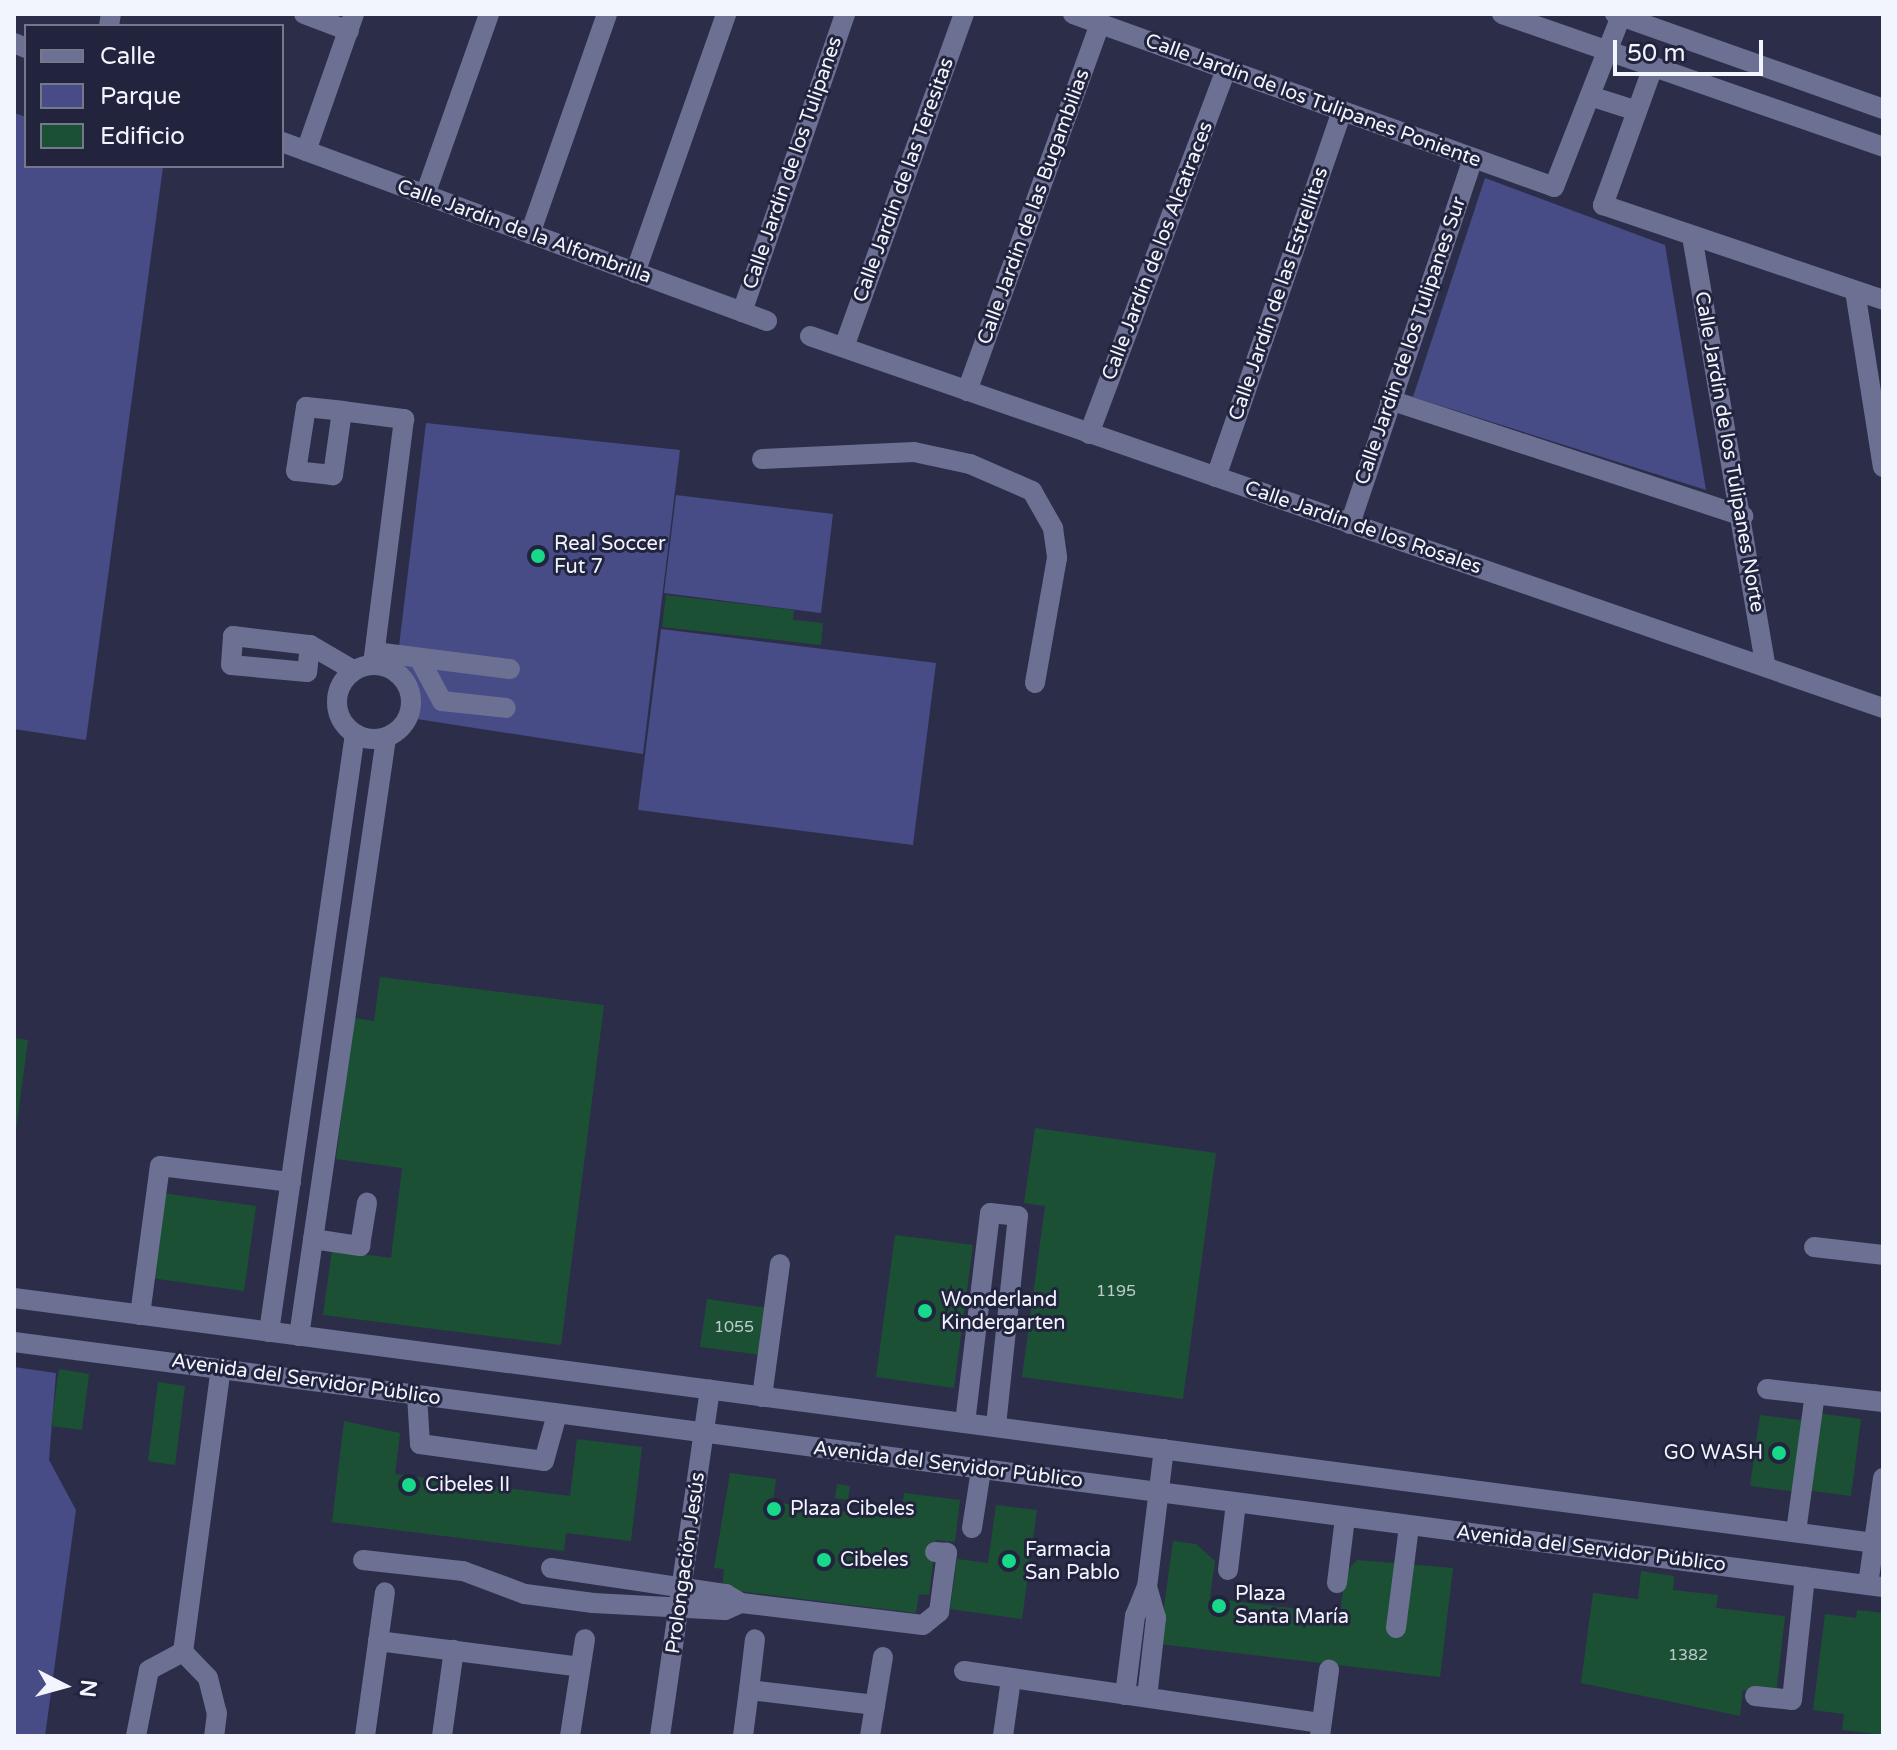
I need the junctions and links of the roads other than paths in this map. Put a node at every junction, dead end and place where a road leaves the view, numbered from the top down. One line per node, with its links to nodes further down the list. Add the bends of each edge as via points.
1 (304, 14): 10 (street)
2 (489, 14): 23 (street)
3 (607, 14): 24 (street)
4 (726, 14): 26 (street)
5 (845, 14): 29 (street, Calle Jardín de los Tulipanes)
6 (964, 14): 32 (street, Calle Jardín de las Teresitas)
7 (1073, 14): 11 (street, Calle Jardín de los Tulipanes Poniente)
8 (1502, 14): 12 (street)
9 (1618, 15): 12 (street); 16 (street)
10 (351, 22): 21 (street)
11 (1100, 24): 14 (street, Calle Jardín de los Tulipanes Poniente); 33 (street, Calle Jardín de las Bugambilias)
12 (1607, 51): 13 (street); 15 (street)
13 (1653, 67): 18 (street); 20 (street)
14 (1226, 69): 17 (street, Calle Jardín de los Tulipanes Poniente); 36 (street, Calle Jardín de los Alcatraces)
15 (1590, 96): 18 (street); 22 (street, Calle Jardín de los Tulipanes Poniente, via 1554,187)
16 (1883, 109)
17 (1342, 111): 22 (street, Calle Jardín de los Tulipanes Poniente); 39 (street, Calle Jardín de las Estrellitas)
18 (1637, 111): 25 (street, via 1603,205)
19 (284, 143): 21 (street, Calle Jardín de la Alfombrilla)
20 (1883, 147)
21 (306, 151): 23 (street, Calle Jardín de la Alfombrilla)
22 (1473, 158): 34 (street, Calle Jardín de los Tulipanes Sur)
23 (425, 195): 24 (street, Calle Jardín de la Alfombrilla)
24 (530, 234): 26 (street, Calle Jardín de la Alfombrilla)
25 (1692, 236): 27 (street); 40 (street, Calle Jardín de los Tulipanes Norte)
26 (635, 273): 29 (street, Calle Jardín de la Alfombrilla)
27 (1855, 291): 28 (street); 38 (street)
28 (1883, 300)
29 (742, 312): 30 (street, Calle Jardín de la Alfombrilla)
30 (767, 321)
31 (810, 336): 32 (street)
32 (844, 347): 33 (street, Calle Jardín de los Rosales)
33 (967, 391): 36 (street, Calle Jardín de los Rosales)
34 (1390, 400): 40 (street); 41 (street, Calle Jardín de los Tulipanes Sur)
35 (342, 411): 43 (street, via 404,419)
36 (1089, 434): 39 (street, Calle Jardín de los Rosales)
37 (762, 459): 48 (street, via 914,452 970,464 1032,491 1053,528 1057,558)
38 (1883, 467)
39 (1216, 477): 41 (street, Calle Jardín de los Rosales)
40 (1743, 516): 45 (street, Calle Jardín de los Tulipanes Norte)
41 (1350, 524): 45 (street, Calle Jardín de los Rosales)
42 (310, 645): 47 (street)
43 (374, 658): 44 (street); 47 (street); 52 (street, via 394,669 411,695 404,725)
44 (419, 658): 46 (street); 49 (street, via 442,701)
45 (1766, 667): 50 (street, Calle Jardín de los Rosales)
46 (510, 669)
47 (353, 670): 51 (street, via 340,687 337,708)
48 (1035, 683)
49 (506, 708)
50 (1883, 708)
51 (355, 734): 52 (street); 53 (street)
52 (386, 738): 54 (street)
53 (315, 1014): 54 (street); 55 (street)
54 (345, 1018): 57 (street)
55 (291, 1182): 62 (street, via 160,1166); 63 (street)
56 (367, 1203): 57 (street, via 360,1246)
57 (313, 1239): 64 (street)
58 (1814, 1247): 59 (street)
59 (1883, 1255)
60 (780, 1264): 71 (street)
61 (14, 1298): 62 (street, Avenida del Servidor Público)
62 (140, 1315): 63 (street, Avenida del Servidor Público)
63 (269, 1332): 64 (street, Avenida del Servidor Público)
64 (299, 1336): 68 (street, Avenida del Servidor Público)
65 (14, 1342): 66 (street, Avenida del Servidor Público)
66 (221, 1369): 70 (street, Avenida del Servidor Público); 104 (street)
67 (1767, 1389): 69 (street)
68 (710, 1390): 71 (street, Avenida del Servidor Público); 76 (street, Prolongación Jesús)
69 (1815, 1394): 72 (street); 85 (street)
70 (417, 1395): 73 (street, Avenida del Servidor Público); 73 (street, via 420,1444 528,1459 544,1461)
71 (762, 1397): 74 (street, Avenida del Servidor Público)
72 (1883, 1402)
73 (557, 1414): 76 (street, Avenida del Servidor Público)
74 (965, 1423): 75 (street, Avenida del Servidor Público); 75 (street, via 990,1213 1018,1216)
75 (996, 1427): 77 (street, Avenida del Servidor Público)
76 (705, 1433): 78 (street, Avenida del Servidor Público); 97 (street, Prolongación Jesús)
77 (1164, 1449): 80 (street); 85 (street, Avenida del Servidor Público)
78 (981, 1470): 80 (street, Avenida del Servidor Público); 84 (street)
79 (1883, 1478): 86 (street)
80 (1159, 1492): 81 (street, Avenida del Servidor Público); 95 (street)
81 (1236, 1503): 82 (street, Avenida del Servidor Público); 90 (street)
82 (1345, 1518): 83 (street, Avenida del Servidor Público); 93 (street)
83 (1409, 1526): 91 (street, Avenida del Servidor Público); 99 (street)
84 (972, 1528)
85 (1796, 1532): 86 (street, Avenida del Servidor Público)
86 (1879, 1543): 94 (street)
87 (935, 1552): 97 (street, via 947,1553 939,1612 923,1625 741,1603 725,1610)
88 (363, 1560): 98 (street, via 463,1571 525,1594)
89 (551, 1568): 92 (street)
90 (1228, 1570)
91 (1805, 1577): 94 (street, Avenida del Servidor Público); 112 (street, via 1792,1700)
92 (599, 1580): 97 (street); 98 (street)
93 (1337, 1583)
94 (1876, 1586)
95 (1147, 1587): 111 (street, via 1135,1616); 113 (street, via 1156,1618)
96 (385, 1592): 102 (street)
97 (681, 1598): 98 (street); 121 (street, Prolongación Jesús)
98 (593, 1603)
99 (1396, 1628)
100 (585, 1639): 106 (street)
101 (755, 1639): 110 (street)
102 (378, 1641): 103 (street); 118 (street)
103 (454, 1650): 106 (street); 119 (street)
104 (183, 1652): 116 (street, via 149,1670); 117 (street, via 208,1678 217,1713)
105 (883, 1657): 114 (street)
106 (580, 1667): 120 (street)
107 (1329, 1670): 115 (street)
108 (964, 1671): 109 (street)
109 (1011, 1679): 111 (street); 124 (street)
110 (749, 1690): 114 (street); 122 (street)
111 (1125, 1695): 113 (street)
112 (1755, 1696)
113 (1147, 1697): 115 (street)
114 (875, 1705): 123 (street)
115 (1321, 1730)
116 (136, 1736)
117 (214, 1736)
118 (365, 1736)
119 (442, 1736)
120 (570, 1736)
121 (660, 1736)
122 (743, 1736)
123 (870, 1736)
124 (1003, 1736)

